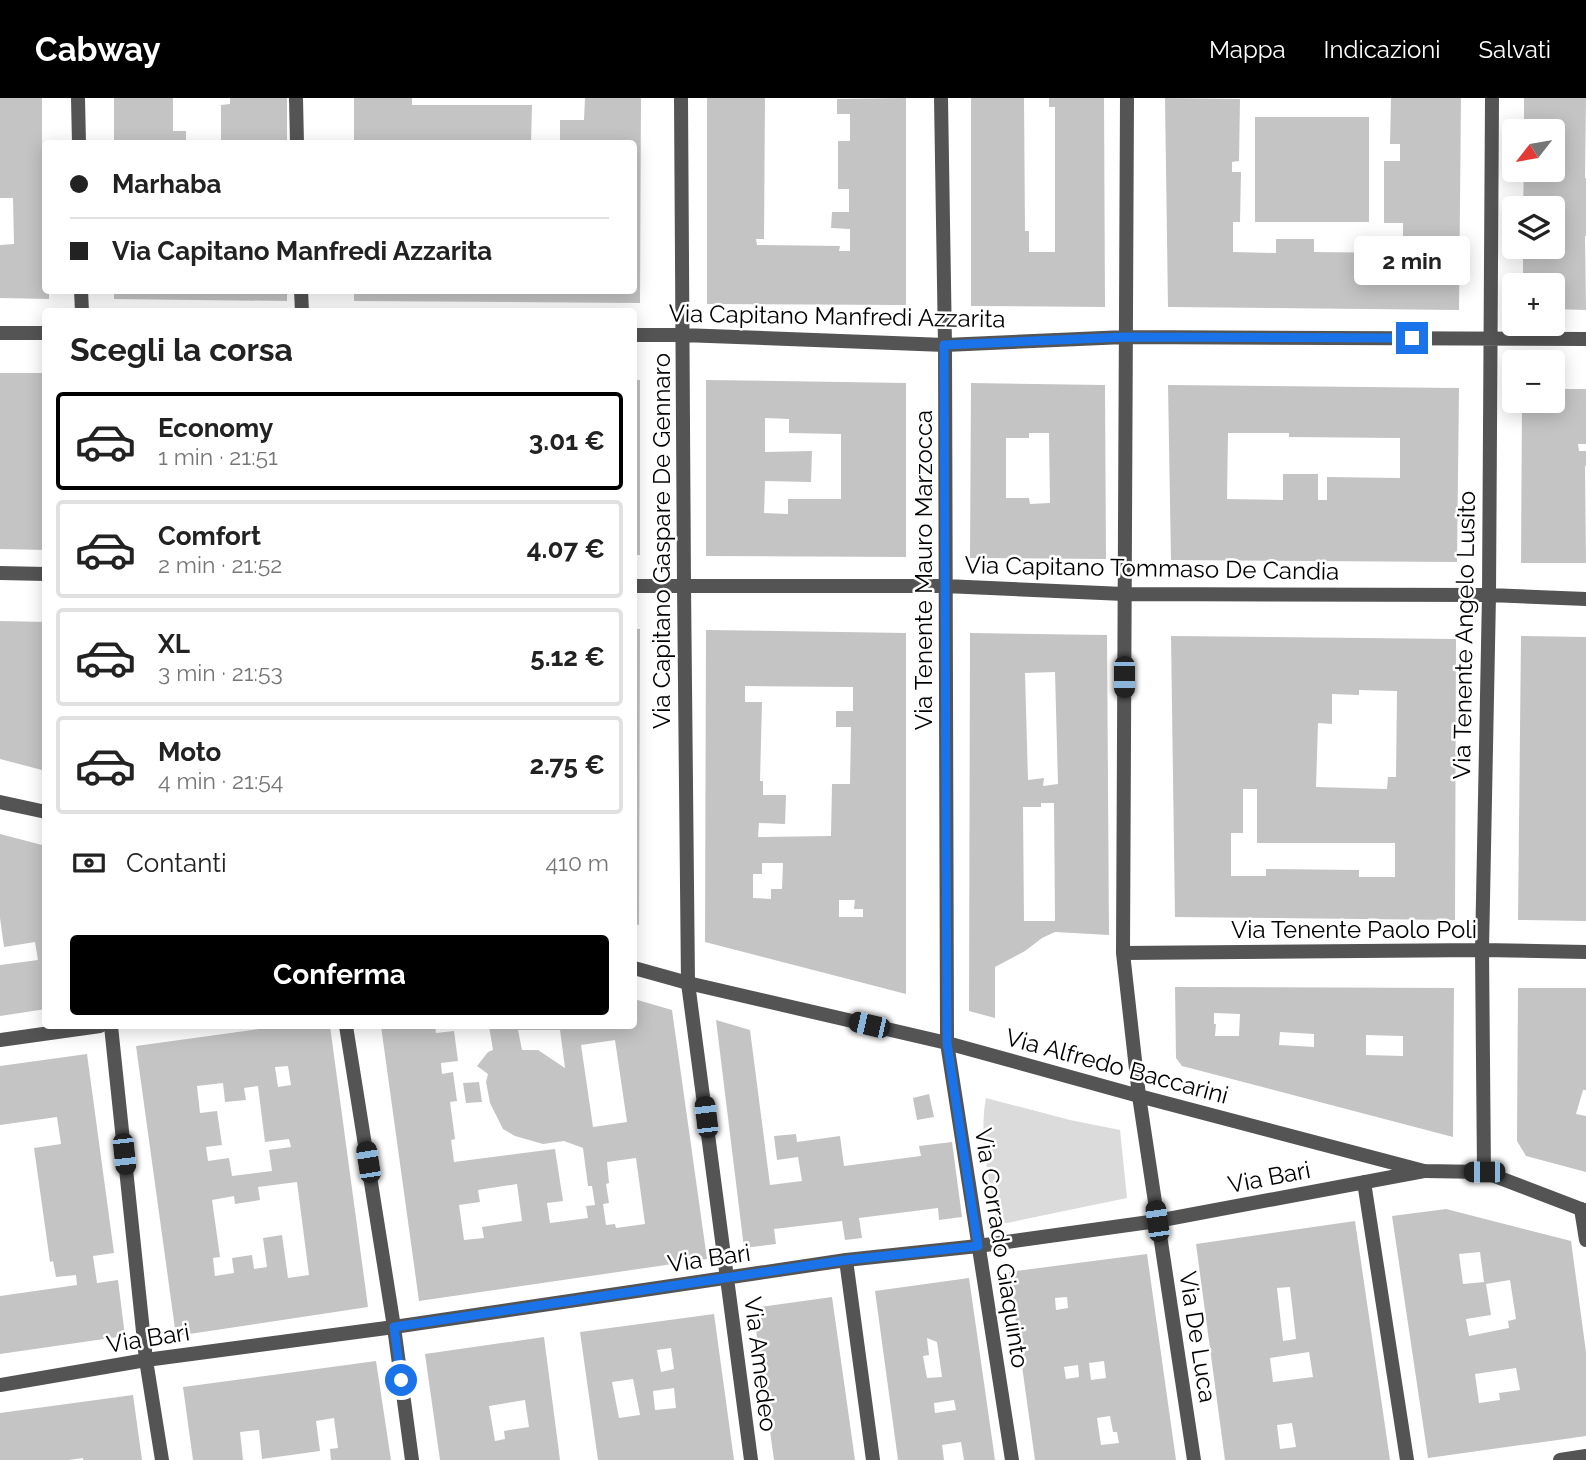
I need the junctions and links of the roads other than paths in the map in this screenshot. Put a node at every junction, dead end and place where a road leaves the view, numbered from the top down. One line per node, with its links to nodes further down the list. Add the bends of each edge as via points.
1 (78, 98): 7 (street)
2 (296, 98): 8 (street)
3 (681, 98): 12 (street, Via Capitano Gaspare De Gennaro)
4 (941, 98): 16 (street, Via Tenente Mauro Marzocca)
5 (1126, 98): 13 (street, Via De Luca)
6 (1492, 98): 14 (street, Via Tenente Angelo Lusito)
7 (79, 140)
8 (297, 140)
9 (0, 332): 10 (street)
10 (42, 333)
11 (637, 335): 12 (street, Via Capitano Manfredi Azzarita)
12 (682, 335): 16 (street, Via Capitano Manfredi Azzarita); 20 (street, Via Capitano Gaspare De Gennaro)
13 (1125, 337): 14 (street, Via Capitano Manfredi Azzarita); 16 (street, Via Capitano Manfredi Azzarita); 22 (street, Via De Luca)
14 (1490, 338): 15 (street, Via Capitano Manfredi Azzarita); 23 (street, Via Tenente Angelo Lusito)
15 (1586, 339)
16 (944, 345): 21 (street, Via Tenente Mauro Marzocca)
17 (0, 573): 18 (street)
18 (42, 574)
19 (637, 586): 20 (street, Via Capitano Tommaso De Candia)
20 (684, 586): 21 (street, Via Capitano Tommaso De Candia); 31 (street, Via Capitano Gaspare De Gennaro)
21 (945, 586): 22 (street, Via Capitano Tommaso De Candia); 36 (street, Via Tenente Mauro Marzocca)
22 (1124, 594): 23 (street, Via Capitano Tommaso De Candia); 29 (street, Via De Luca)
23 (1489, 595): 24 (street, Via Capitano Tommaso De Candia); 27 (street, Via Tenente Angelo Lusito)
24 (1586, 599)
25 (0, 802): 26 (street)
26 (42, 811)
27 (1482, 950): 28 (street, Via Tenente Paolo Poli); 29 (street, Via Tenente Paolo Poli); 39 (street, Via Tenente Angelo Lusito)
28 (1586, 952)
29 (1123, 953): 37 (street, Via De Luca)
30 (637, 969): 31 (street, Via Alfredo Baccarini)
31 (688, 983): 36 (street, Via Alfredo Baccarini); 46 (street, Via Amedeo)
32 (79, 1029): 35 (street)
33 (111, 1029): 48 (street)
34 (346, 1029): 47 (street)
35 (0, 1040)
36 (947, 1043): 37 (street, Via Alfredo Baccarini); 44 (street, Via Corrado Giaquinto)
37 (1139, 1096): 38 (street, Via Alfredo Baccarini); 42 (street, Via De Luca)
38 (1424, 1171): 39 (street, Via Alfredo Baccarini); 40 (street, Via Bari)
39 (1484, 1172): 41 (street, Via Alfredo Baccarini)
40 (1364, 1182): 42 (street, Via Bari); 57 (street)
41 (1584, 1210): 43 (street)
42 (1157, 1221): 44 (street, Via Bari); 56 (street, Via De Luca)
43 (1586, 1240)
44 (978, 1246): 45 (street, Via Bari); 55 (street, Via Corrado Giaquinto)
45 (846, 1260): 46 (street, Via Bari); 54 (street)
46 (727, 1278): 47 (street, Via Bari); 53 (street, Via Amedeo)
47 (394, 1327): 48 (street, Via Bari); 52 (street)
48 (146, 1360): 49 (street, Via Bari); 51 (street)
49 (0, 1385)
50 (1586, 1456): 58 (street)
51 (162, 1460)
52 (412, 1460)
53 (751, 1460)
54 (873, 1460)
55 (1012, 1460)
56 (1194, 1460)
57 (1407, 1460)
58 (1560, 1460)

